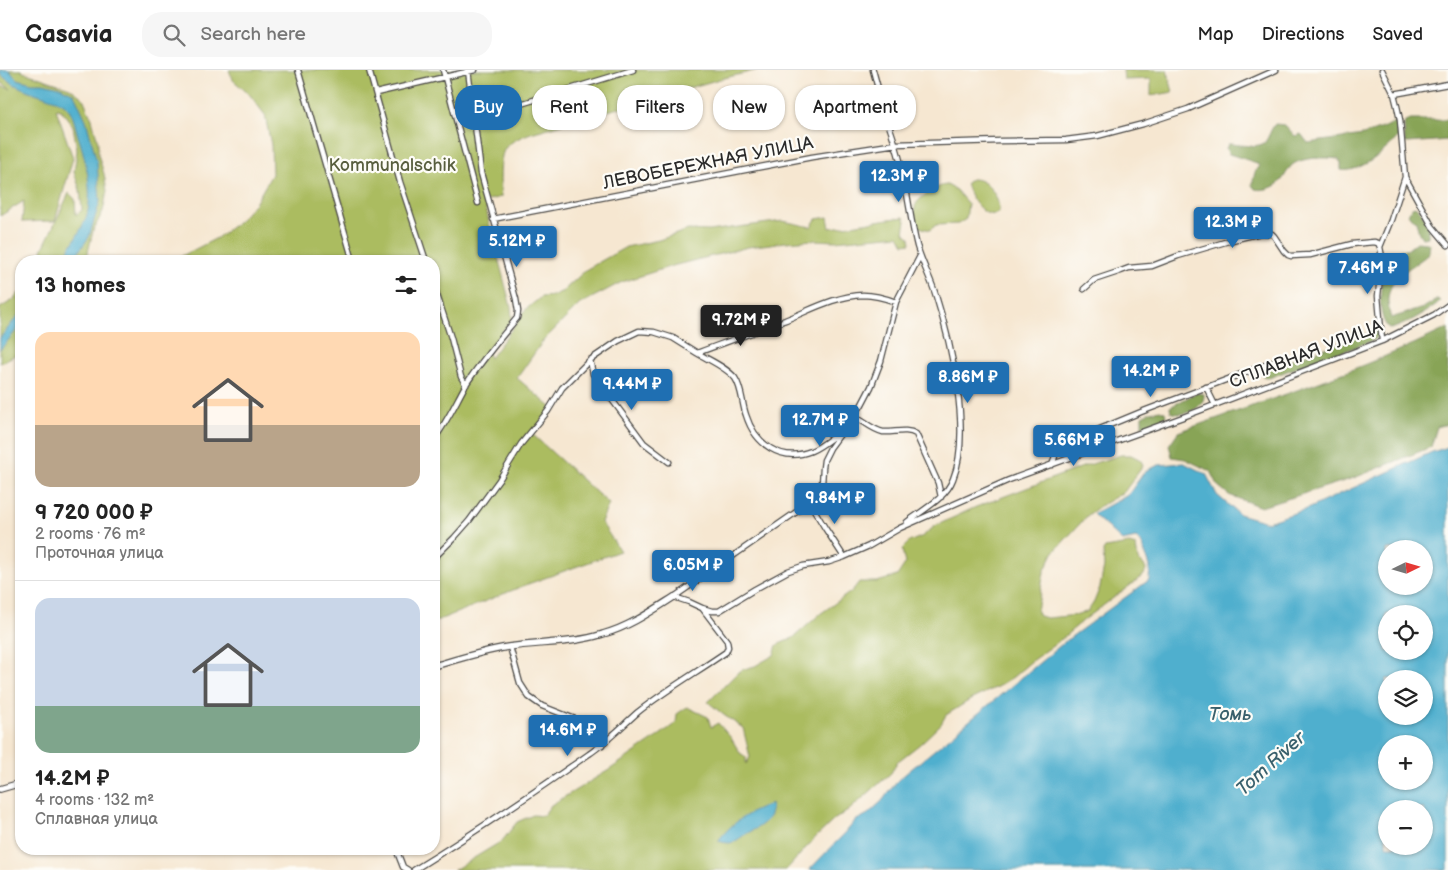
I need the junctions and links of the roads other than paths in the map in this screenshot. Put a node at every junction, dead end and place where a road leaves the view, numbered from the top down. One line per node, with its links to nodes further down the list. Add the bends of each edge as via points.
1 (298, 70): 23 (street)
2 (369, 70): 13 (street)
3 (443, 70): 10 (street)
4 (475, 70): 9 (street)
5 (633, 70): 15 (street)
6 (873, 70): 17 (street)
7 (1276, 70): 17 (street, ЛЕВОБЕРЕЖНАЯ УЛИЦА, via 1188,109 1097,136 1066,140)
8 (1382, 70): 14 (street)
9 (468, 71): 10 (street); 12 (street)
10 (445, 77): 13 (street); 19 (street)
11 (1448, 84): 14 (street)
12 (470, 85)
13 (376, 93): 24 (street)
14 (1394, 94): 18 (street, via 1400,120)
15 (522, 104)
16 (476, 130): 20 (street, via 481,173)
17 (896, 144): 20 (street, ЛЕВОБЕРЕЖНАЯ УЛИЦА, via 812,156); 25 (street)
18 (1404, 177): 21 (street, via 1432,226); 22 (street)
19 (478, 203)
20 (494, 219): 34 (street, via 516,299 517,318)
21 (1448, 245)
22 (1380, 247): 26 (street, via 1374,242 1352,244 1310,255 1291,256 1272,234 1260,233 1152,266 1129,268 1094,280); 30 (street, via 1378,296)
23 (352, 255)
24 (424, 255)
25 (920, 256): 27 (street); 42 (street, via 936,298 959,403 959,461 953,480)
26 (1084, 290)
27 (896, 302): 31 (street, via 864,295 849,297); 37 (street, via 881,361)
28 (440, 304): 34 (street)
29 (1448, 305): 30 (street, СПЛАВНАЯ УЛИЦА)
30 (1382, 341): 36 (street, СПЛАВНАЯ УЛИЦА)
31 (697, 353): 32 (street, via 673,338 638,331); 39 (street, via 734,377 746,416 765,446 796,455 812,450)
32 (590, 360): 40 (street, via 593,374 644,443); 45 (street, via 562,388 469,521)
33 (1276, 361): 35 (street)
34 (466, 385): 38 (street)
35 (1206, 387): 36 (street); 41 (street, via 1061,446)
36 (1215, 404): 41 (street, СПЛАВНАЯ УЛИЦА)
37 (854, 416): 39 (street); 42 (street, via 878,430 916,434 938,482)
38 (440, 430)
39 (843, 430): 43 (street, via 824,460 821,491)
40 (669, 462)
41 (1052, 465): 44 (street, СПЛАВНАЯ УЛИЦА, via 1009,480)
42 (941, 497): 44 (street)
43 (810, 503): 46 (street); 47 (street)
44 (900, 528): 46 (street, СПЛАВНАЯ УЛИЦА)
45 (440, 553)
46 (844, 557): 48 (street, СПЛАВНАЯ УЛИЦА, via 788,571 719,612)
47 (674, 597): 48 (street); 49 (street, via 646,616 605,634 573,641)
48 (702, 608): 51 (street, via 727,641 726,652 657,698)
49 (510, 647): 50 (street); 51 (street, via 520,683 529,697 542,706 575,719)
50 (440, 664)
51 (602, 745): 54 (street)
52 (15, 785): 53 (street)
53 (0, 789)
54 (440, 854)
55 (398, 855): 57 (street, via 403,867)
56 (439, 855): 58 (street)
57 (408, 870)
58 (414, 870)

